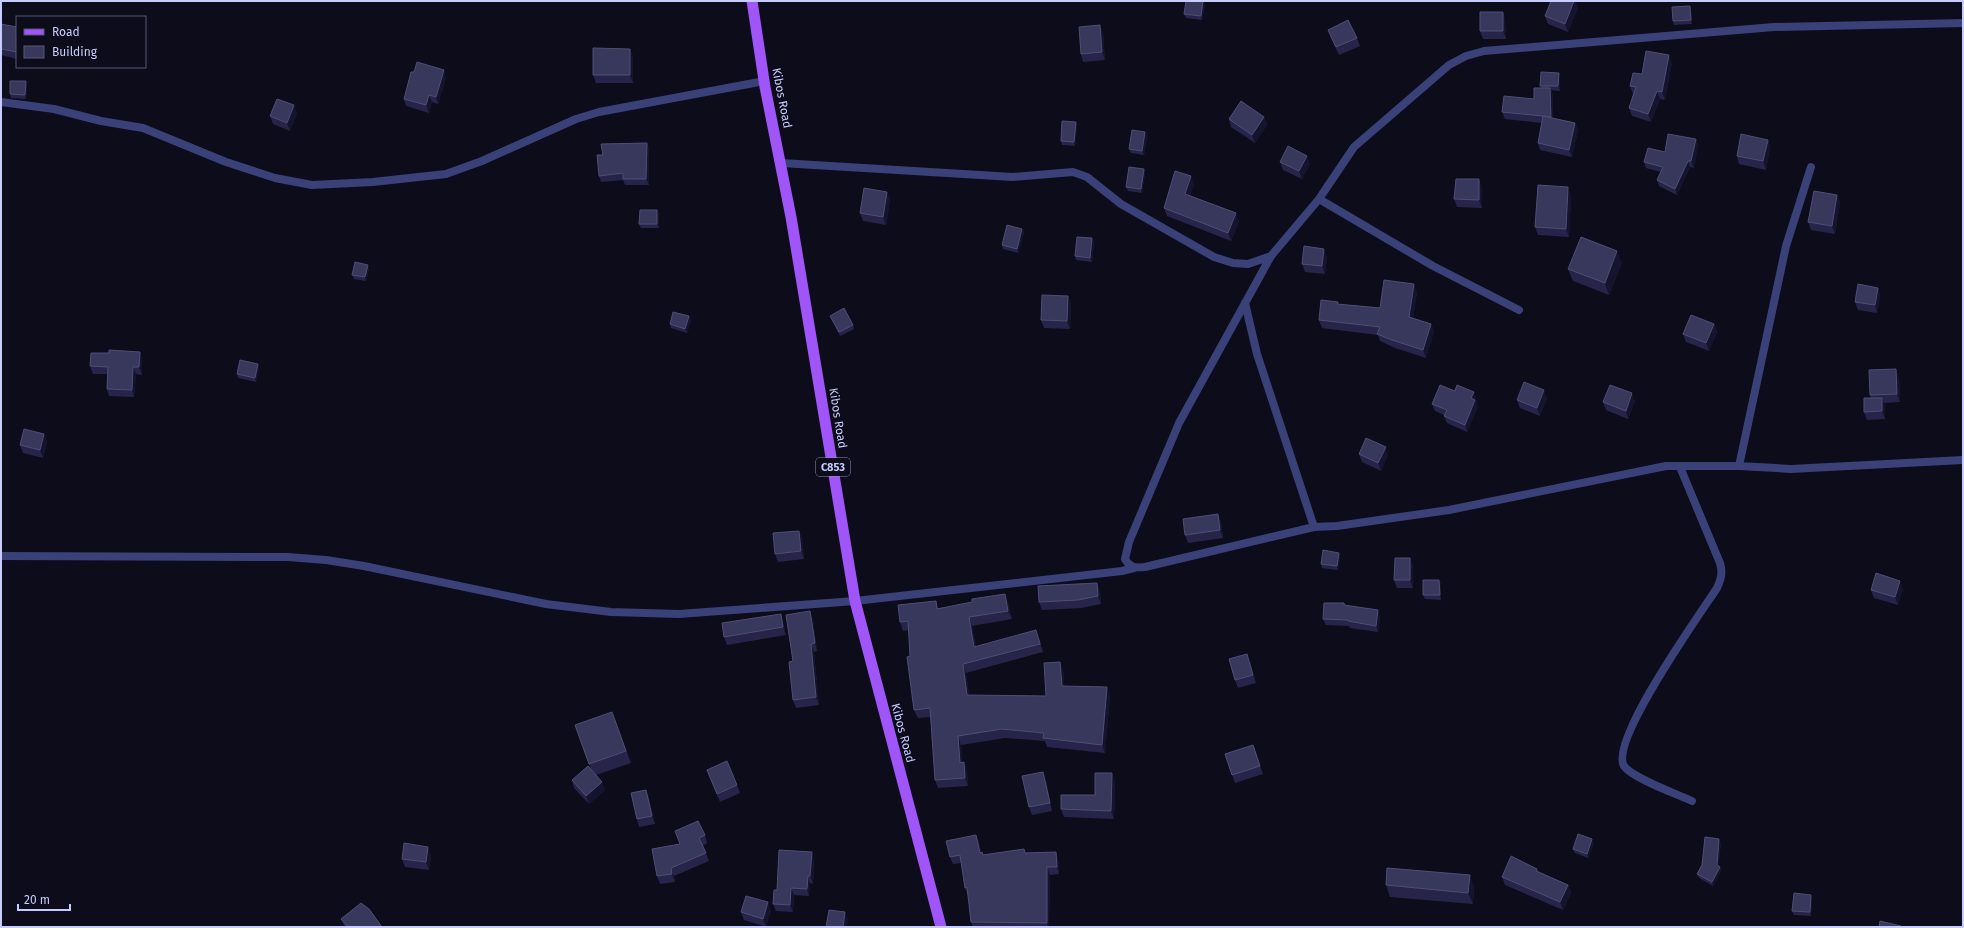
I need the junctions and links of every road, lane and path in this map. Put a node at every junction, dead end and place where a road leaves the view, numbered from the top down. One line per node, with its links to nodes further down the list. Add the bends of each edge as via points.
1 (752, 1): 3 (main road, Kibos Road / C853)
2 (1963, 23): 7 (street, via 1774,27 1484,51 1466,56 1449,65 1362,138 1346,157)
3 (765, 81): 4 (street, via 599,112 576,119 446,174 312,185 275,178 226,162 143,128 54,109); 5 (main road, Kibos Road / C853)
4 (1, 102)
5 (781, 162): 8 (street, via 1013,177 1073,172 1087,177 1121,204 1214,257 1233,263 1248,264); 17 (main road, Kibos Road / C853)
6 (1811, 167): 12 (street, via 1786,246)
7 (1319, 200): 8 (street); 10 (street, via 1445,272)
8 (1271, 256): 9 (street)
9 (1245, 303): 14 (street, via 1257,354); 16 (street, via 1179,423 1132,535 1125,559 1128,565)
10 (1518, 310)
11 (1963, 460): 12 (street, via 1791,469)
12 (1739, 466): 13 (street)
13 (1680, 467): 14 (street, via 1666,466 1449,510); 18 (street, via 1720,563 1721,578 1639,712 1626,739 1622,758 1624,767 1635,776)
14 (1314, 527): 16 (street)
15 (1, 556): 17 (street, via 288,557 326,560 546,604 611,612 679,614)
16 (1134, 568): 17 (street)
17 (855, 602): 19 (main road, Kibos Road / C853)
18 (1692, 801)
19 (941, 927)

